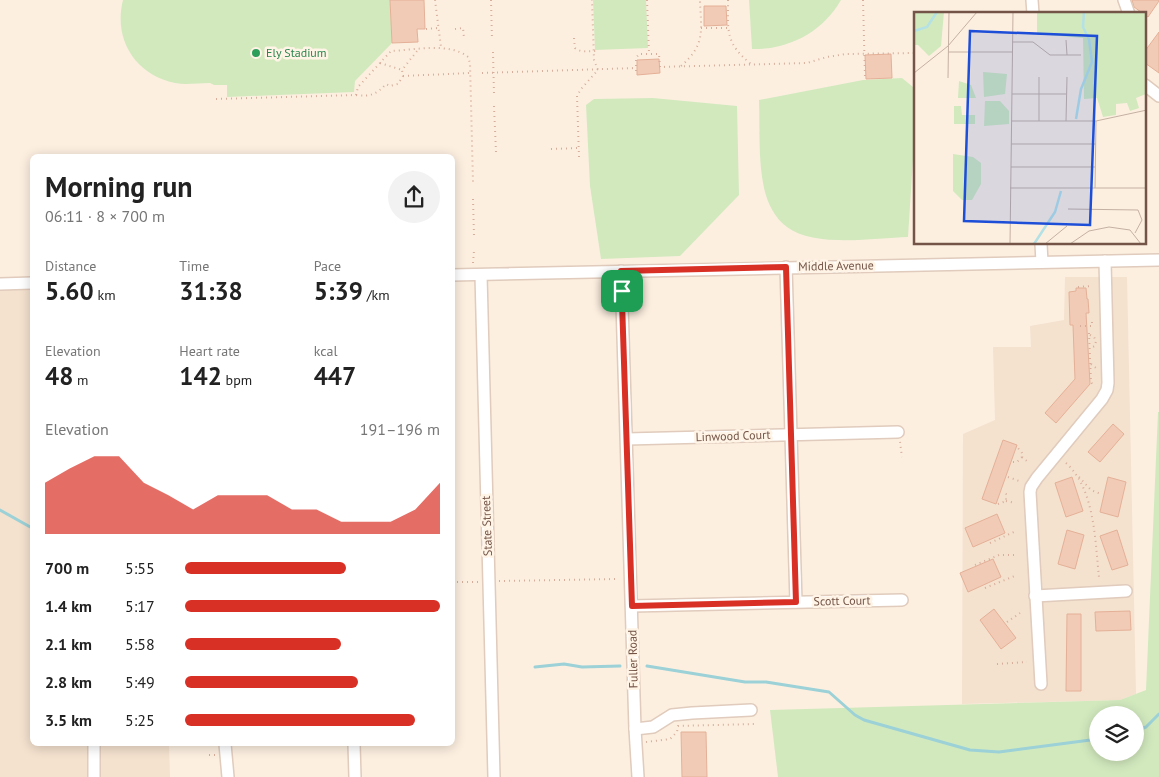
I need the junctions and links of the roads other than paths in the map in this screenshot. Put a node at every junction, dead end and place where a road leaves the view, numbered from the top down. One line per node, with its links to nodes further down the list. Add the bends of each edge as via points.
1 (1124, 0): 2 (street)
2 (1129, 12)
3 (1146, 86): 4 (street)
4 (1159, 96)
5 (1041, 245): 8 (street)
6 (1159, 260): 7 (street, Middle Avenue)
7 (1105, 261): 8 (street, Middle Avenue); 19 (street, via 1107,390 1031,487)
8 (1042, 262): 9 (street, Middle Avenue)
9 (786, 267): 10 (street, Middle Avenue); 16 (street)
10 (621, 271): 11 (street, Middle Avenue); 17 (street, Fuller Road)
11 (481, 274): 12 (street, Middle Avenue); 32 (street, State Street)
12 (455, 275)
13 (30, 283): 14 (street)
14 (0, 284)
15 (898, 432): 16 (street, Linwood Court)
16 (791, 434): 17 (street, Linwood Court); 21 (street)
17 (627, 439): 22 (street, Fuller Road)
18 (1126, 590): 19 (street)
19 (1035, 596): 23 (street)
20 (902, 600): 21 (street, Scott Court)
21 (796, 602): 22 (street, Scott Court)
22 (632, 606): 25 (street, Fuller Road)
23 (1041, 684)
24 (751, 710): 25 (street, via 672,715 653,727)
25 (635, 729): 33 (street, Fuller Road)
26 (94, 746): 29 (street)
27 (225, 746): 30 (street)
28 (354, 746): 31 (street)
29 (94, 777)
30 (228, 777)
31 (355, 777)
32 (494, 777)
33 (638, 777)

